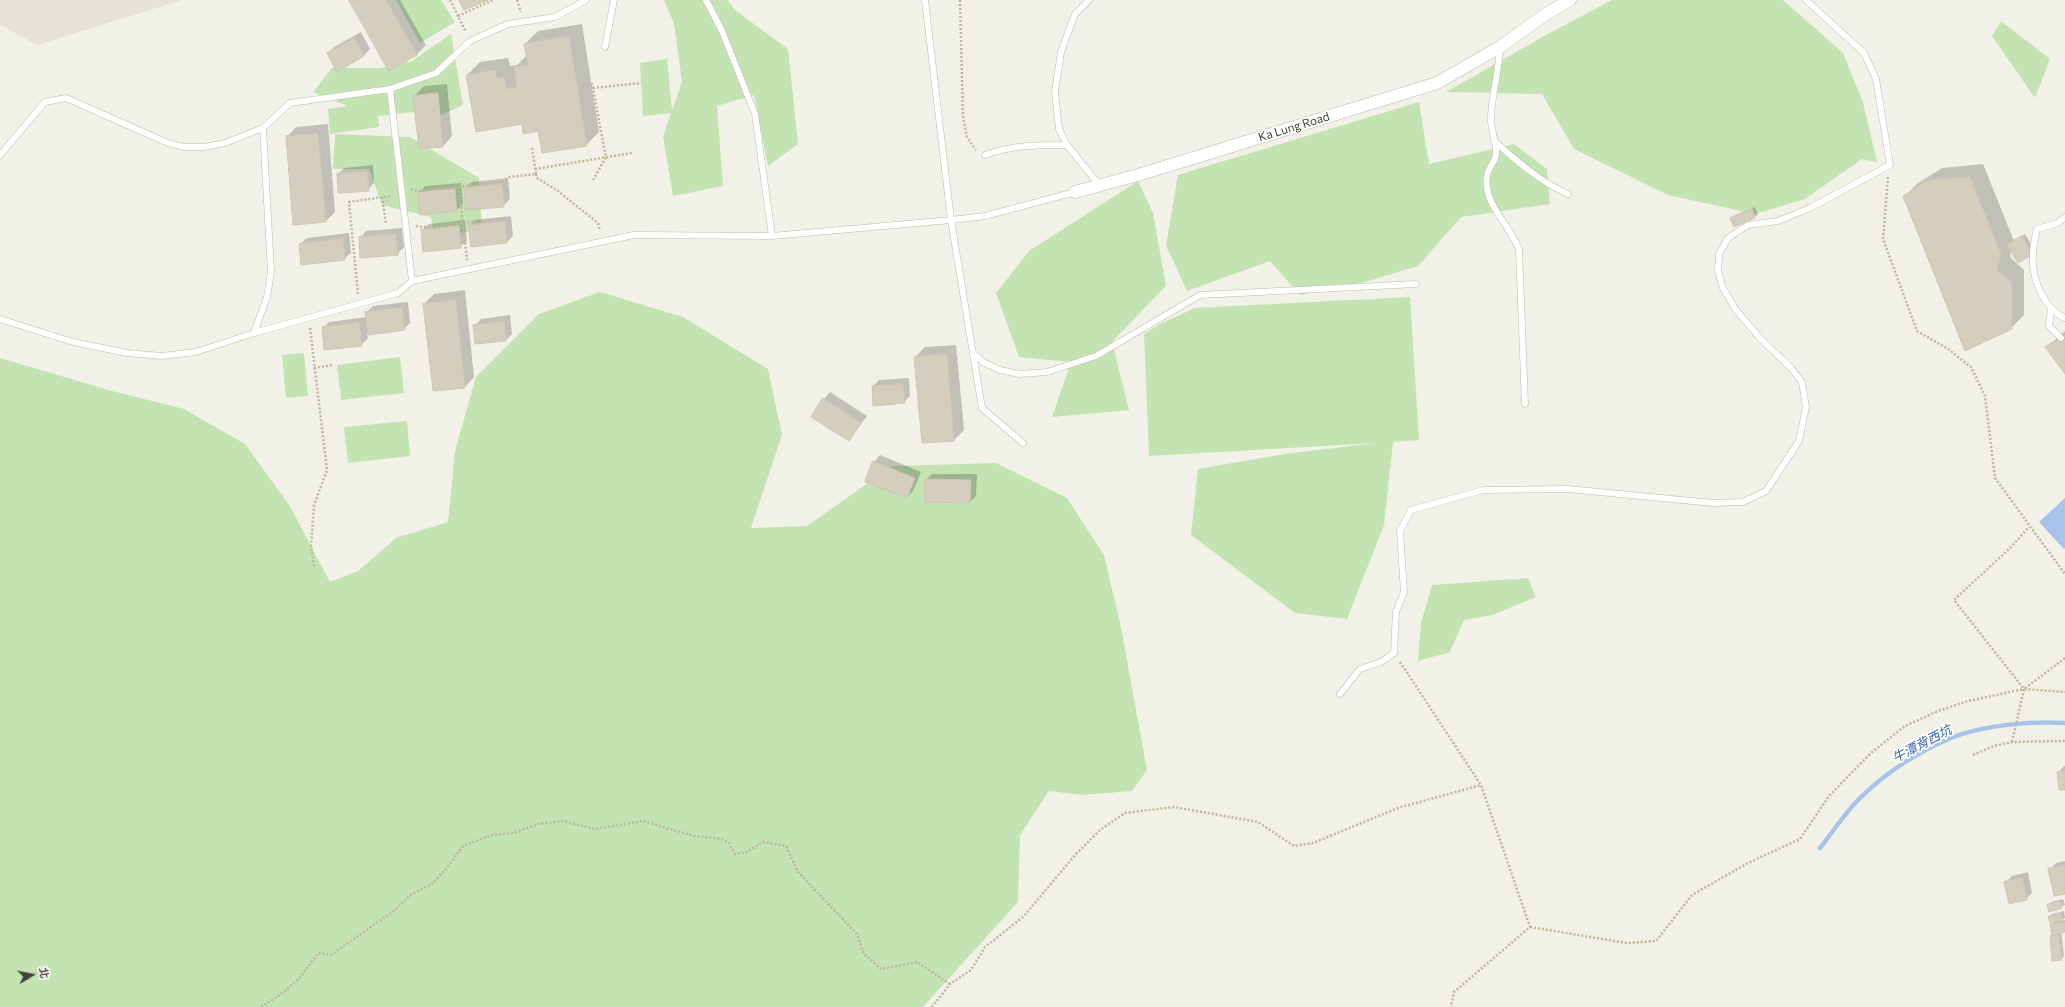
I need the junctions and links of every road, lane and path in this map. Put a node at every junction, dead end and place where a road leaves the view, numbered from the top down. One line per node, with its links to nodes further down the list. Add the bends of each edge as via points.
1 (450, 0): 11 (path)
2 (493, 0): 11 (path)
3 (586, 0): 18 (lane, via 555,17 508,24 470,41 436,73)
4 (614, 0): 13 (lane)
5 (706, 0): 44 (lane, via 722,31 756,114)
6 (925, 0): 40 (lane)
7 (960, 0): 25 (path, via 963,117 967,137 975,148)
8 (1089, 0): 21 (lane, via 1075,14 1061,52 1055,92 1059,129)
9 (1570, 0): 14 (street, Ka Lung Road)
10 (1806, 0): 27 (lane, via 1864,53 1876,79)
11 (458, 16): 12 (path)
12 (464, 28)
13 (605, 47)
14 (1500, 47): 20 (lane, via 1491,121); 32 (street, Ka Lung Road, via 1437,83)
15 (641, 83): 17 (path)
16 (579, 86): 17 (path, via 592,84)
17 (593, 88): 26 (path)
18 (390, 89): 19 (lane, via 290,103); 31 (lane)
19 (263, 128): 24 (lane, via 225,143 204,148 184,147 168,143 66,98 45,102); 54 (lane, via 272,272 267,297)
20 (1494, 141): 35 (lane, via 1522,166); 59 (lane, via 1496,155 1487,172 1487,188 1493,206 1517,242 1519,250)
21 (1067, 145): 25 (lane, via 1030,144 1000,149); 32 (lane)
22 (532, 148): 28 (path)
23 (632, 153): 26 (path)
24 (0, 155)
25 (985, 155)
26 (606, 157): 28 (path); 30 (path)
27 (1890, 165): 61 (path, via 1883,239 1917,331 1948,349 1971,367 1985,396 1995,478); 64 (lane, via 1810,208 1778,221 1748,225 1728,238 1719,254 1718,271 1723,288 1736,310 1802,382 1806,407 1799,441 1766,491 1743,502 1713,502 1568,489 1483,490 1411,510 1400,532 1404,592 1396,612)
28 (535, 169): 29 (path)
29 (536, 174): 33 (path, via 509,177 502,182); 45 (path, via 537,178 598,224)
30 (592, 182)
31 (401, 186): 33 (path, via 418,191); 36 (lane)
32 (1100, 186): 34 (street, Ka Lung Road)
33 (459, 187): 41 (path)
34 (1075, 192): 40 (lane, Ka Lung Road, via 986,216)
35 (1568, 194)
36 (402, 195): 37 (path); 43 (lane)
37 (382, 197): 42 (path); 49 (path, via 349,202)
38 (2065, 217): 50 (lane, via 2058,223 2037,229 2032,255 2036,282)
39 (504, 219): 41 (path)
40 (951, 220): 44 (lane, Ka Lung Road); 56 (lane)
41 (463, 223): 43 (path); 46 (path)
42 (386, 224)
43 (406, 227): 47 (lane)
44 (772, 236): 45 (lane, Ka Lung Road, via 634,235)
45 (602, 242): 46 (lane, Ka Lung Road)
46 (468, 270): 47 (lane, Ka Lung Road)
47 (412, 281): 49 (lane, via 398,294)
48 (1416, 284): 56 (lane, via 1200,295 1096,356 1047,372 1020,374 1000,370 983,362)
49 (359, 304): 51 (lane)
50 (2051, 308): 52 (lane); 55 (lane, via 2049,326)
51 (308, 318): 54 (lane); 58 (path)
52 (2065, 318)
53 (0, 319): 54 (lane, via 73,342 127,353 162,356 196,352)
54 (254, 333)
55 (2061, 338)
56 (973, 353): 60 (lane, via 982,408)
57 (332, 365): 58 (path)
58 (314, 368): 62 (path, via 327,470 314,505 311,546)
59 (1525, 404)
60 (1023, 443)
61 (2029, 526): 63 (path); 66 (path, via 2010,548 1954,600)
62 (314, 566)
63 (2065, 574)
64 (1394, 653): 68 (lane, via 1381,662 1360,669); 72 (path)
65 (2065, 658): 66 (path)
66 (2024, 689): 67 (path); 70 (path); 73 (path, via 1968,701 1905,726 1871,753 1829,796 1800,839 1748,863 1692,895 1656,941 1627,943)
67 (2065, 692)
68 (1340, 694)
69 (2065, 741): 70 (path)
70 (2012, 742): 71 (path)
71 (1973, 755)
72 (1481, 785): 73 (path); 74 (path, via 1398,808 1313,843 1294,846 1258,822 1174,807 1125,813 1100,830 1023,917 985,947 971,970)
73 (1530, 927): 77 (path, via 1454,992)
74 (950, 984): 75 (path, via 917,962 882,969 864,954 856,934 798,872 786,846 763,842 747,852 735,854 729,842 722,839 694,836 643,821 595,829 563,821 538,824 513,833 492,835 463,846 432,884 410,894 395,910 331,955 318,953 298,979 278,997); 76 (path)
75 (261, 1007)
76 (932, 1007)
77 (1451, 1007)

